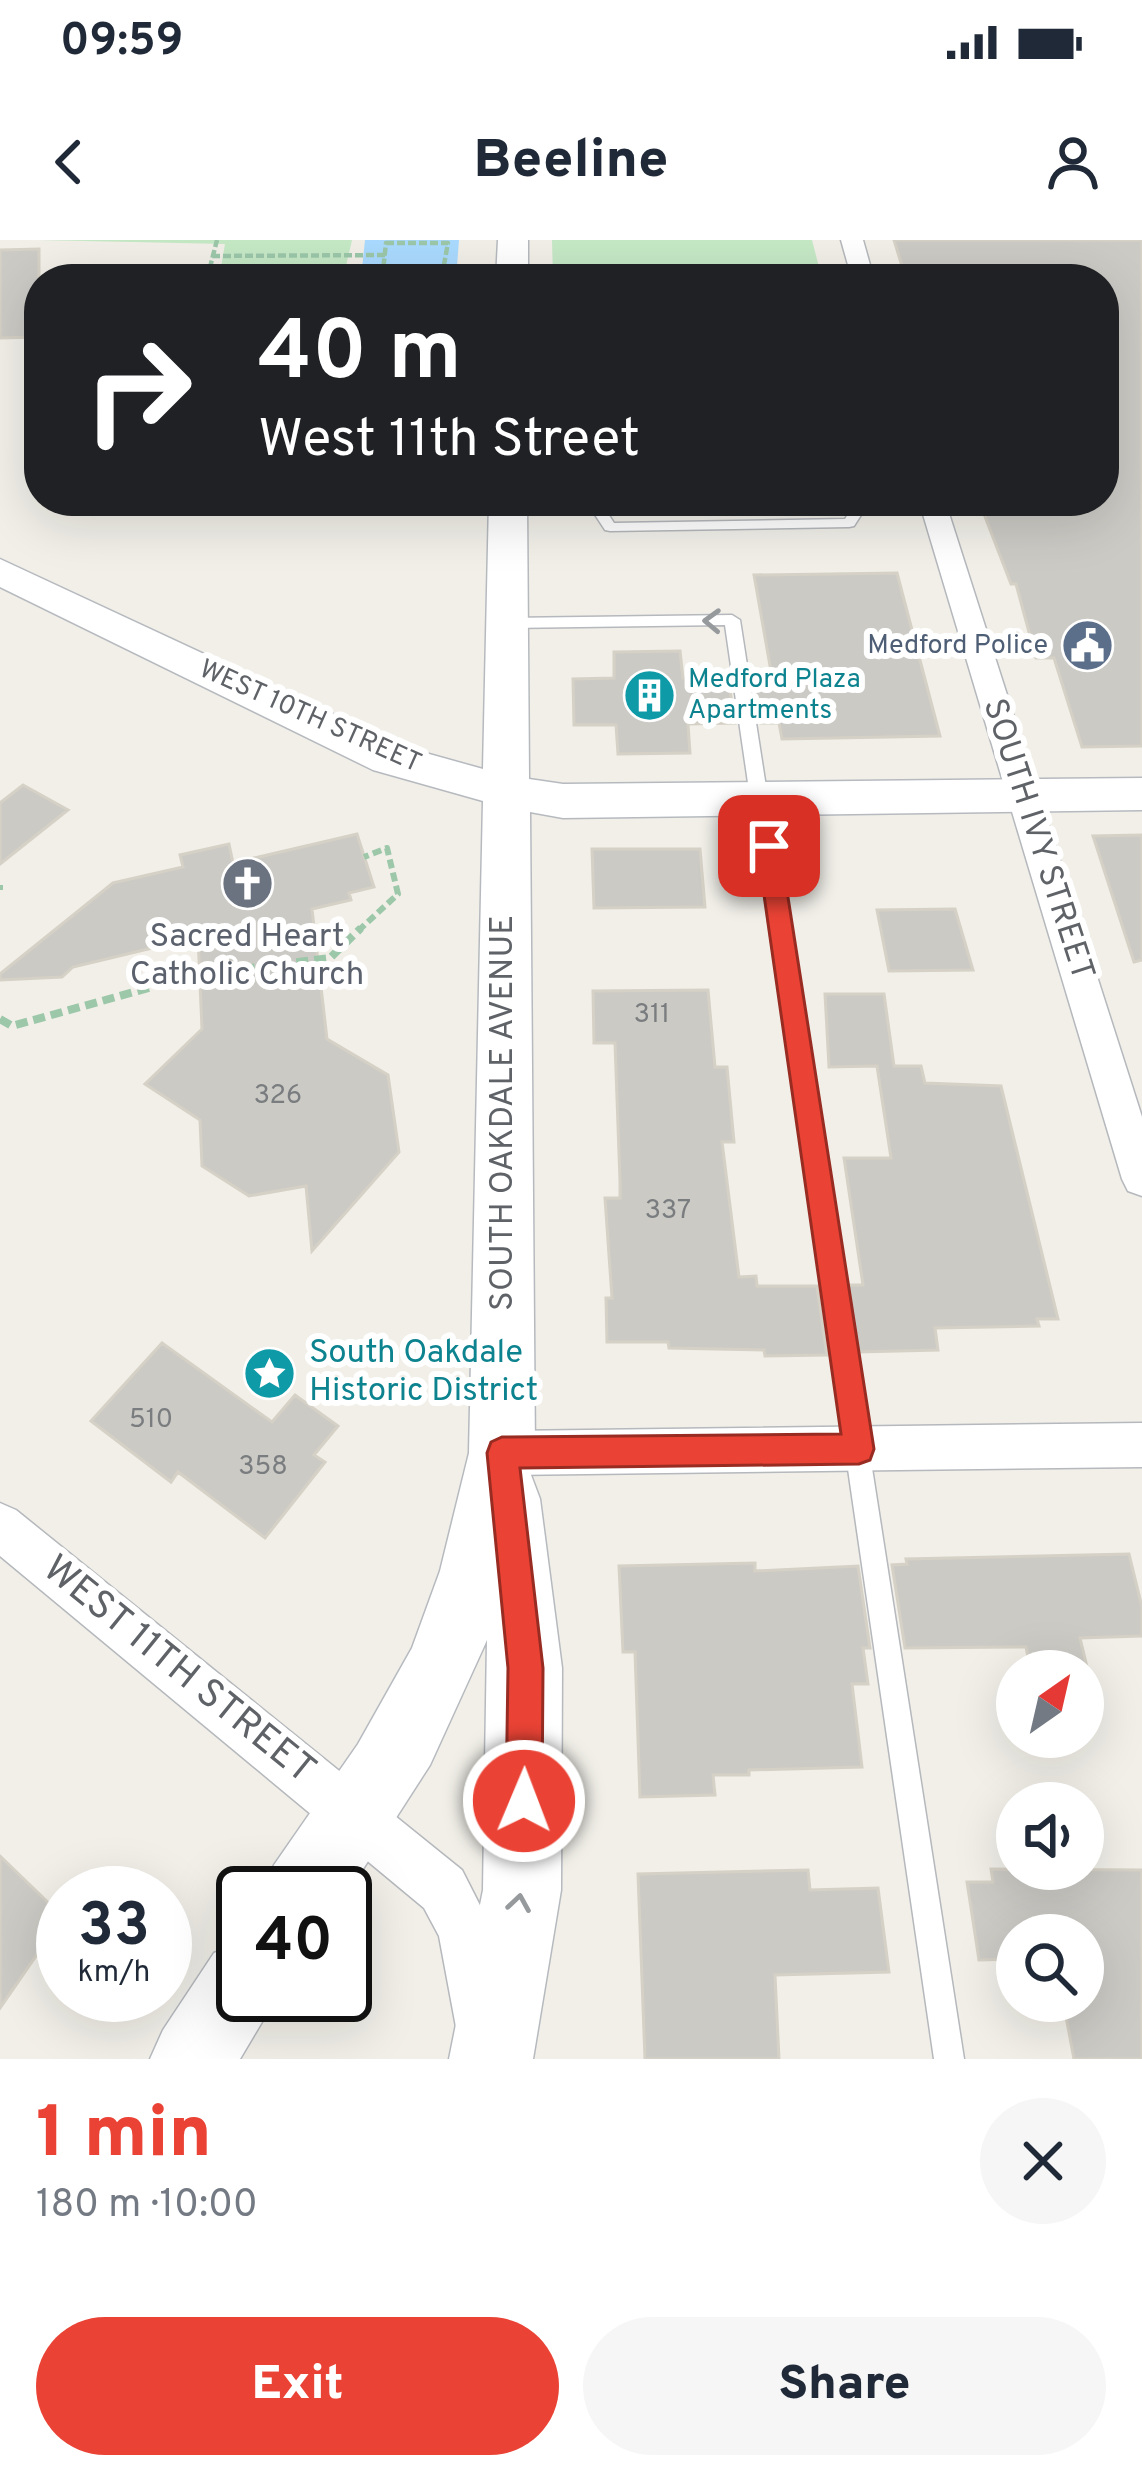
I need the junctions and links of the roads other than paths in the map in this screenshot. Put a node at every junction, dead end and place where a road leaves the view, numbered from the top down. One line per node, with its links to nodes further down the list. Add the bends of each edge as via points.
1 (508, 516): 6 (street, SOUTH OAKDALE AVENUE)
2 (603, 516): 3 (lane, via 610,527 849,524)
3 (854, 516)
4 (937, 516): 9 (street, SOUTH IVY STREET)
5 (0, 571): 7 (street, WEST 10TH STREET, via 389,759)
6 (506, 623): 7 (street, SOUTH OAKDALE AVENUE); 10 (lane, one-way to 6, via 732,620)
7 (504, 791): 10 (street, WEST 10TH STREET, via 563,801); 14 (street, SOUTH OAKDALE AVENUE)
8 (1142, 794): 9 (street, WEST 10TH STREET)
9 (1027, 795): 10 (street, WEST 10TH STREET); 11 (street, SOUTH IVY STREET)
10 (762, 799): 13 (lane)
11 (1142, 1179)
12 (1142, 1445): 13 (street)
13 (859, 1449): 14 (street); 21 (lane)
14 (502, 1453): 16 (street, SOUTH OAKDALE AVENUE, via 484,1543 450,1643); 20 (street, one-way to 14, via 523,1846 526,1668)
15 (0, 1526): 16 (street, WEST 11TH STREET)
16 (355, 1816): 17 (street, SOUTH OAKDALE AVENUE); 20 (street, WEST 11TH STREET, via 443,1889 465,1929)
17 (321, 1866)
18 (217, 2022): 19 (street)
19 (192, 2059)
20 (490, 2059)
21 (949, 2059)

